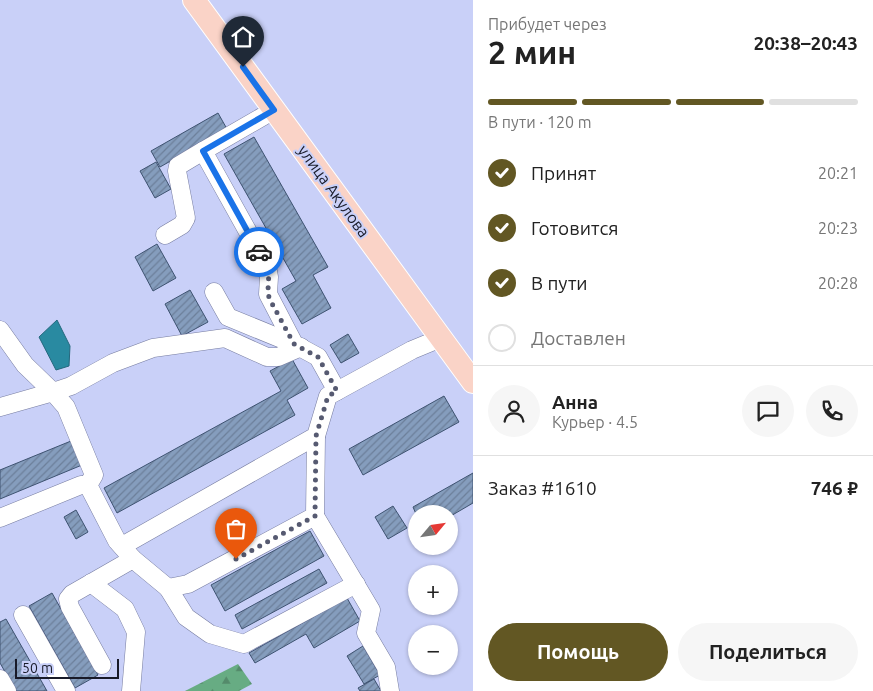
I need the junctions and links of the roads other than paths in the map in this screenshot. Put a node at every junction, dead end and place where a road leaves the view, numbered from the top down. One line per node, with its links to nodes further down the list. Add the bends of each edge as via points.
1 (194, 0): 2 (main road, улица Акулова)
2 (274, 110): 3 (lane); 7 (main road, улица Акулова)
3 (203, 151): 4 (lane, via 178,166 186,218 182,225); 8 (lane, via 267,266 268,294)
4 (166, 235)
5 (214, 292): 8 (lane, via 228,317)
6 (0, 330): 11 (lane, via 25,365)
7 (441, 338): 9 (main road, улица Акулова); 10 (lane)
8 (298, 345): 10 (lane, via 318,357); 11 (lane, via 278,357 267,357 225,338 153,348 113,363)
9 (473, 382)
10 (337, 391): 13 (lane, via 328,396)
11 (54, 392): 12 (lane); 14 (lane, via 66,407 94,474)
12 (0, 407)
13 (316, 436): 15 (lane); 17 (lane)
14 (88, 485): 16 (lane); 17 (lane)
15 (315, 516): 20 (lane); 21 (lane, via 188,584)
16 (0, 518)
17 (122, 546): 18 (lane)
18 (133, 559): 19 (lane); 21 (lane)
19 (91, 582): 23 (lane, via 68,599); 27 (lane, via 124,609 136,632)
20 (356, 584): 21 (lane, via 244,644 210,634 186,617); 28 (lane, via 371,610 366,633 386,667)
21 (168, 588)
22 (24, 615): 26 (lane)
23 (102, 665)
24 (0, 679): 25 (lane)
25 (7, 691)
26 (66, 691)
27 (131, 691)
28 (390, 691)

